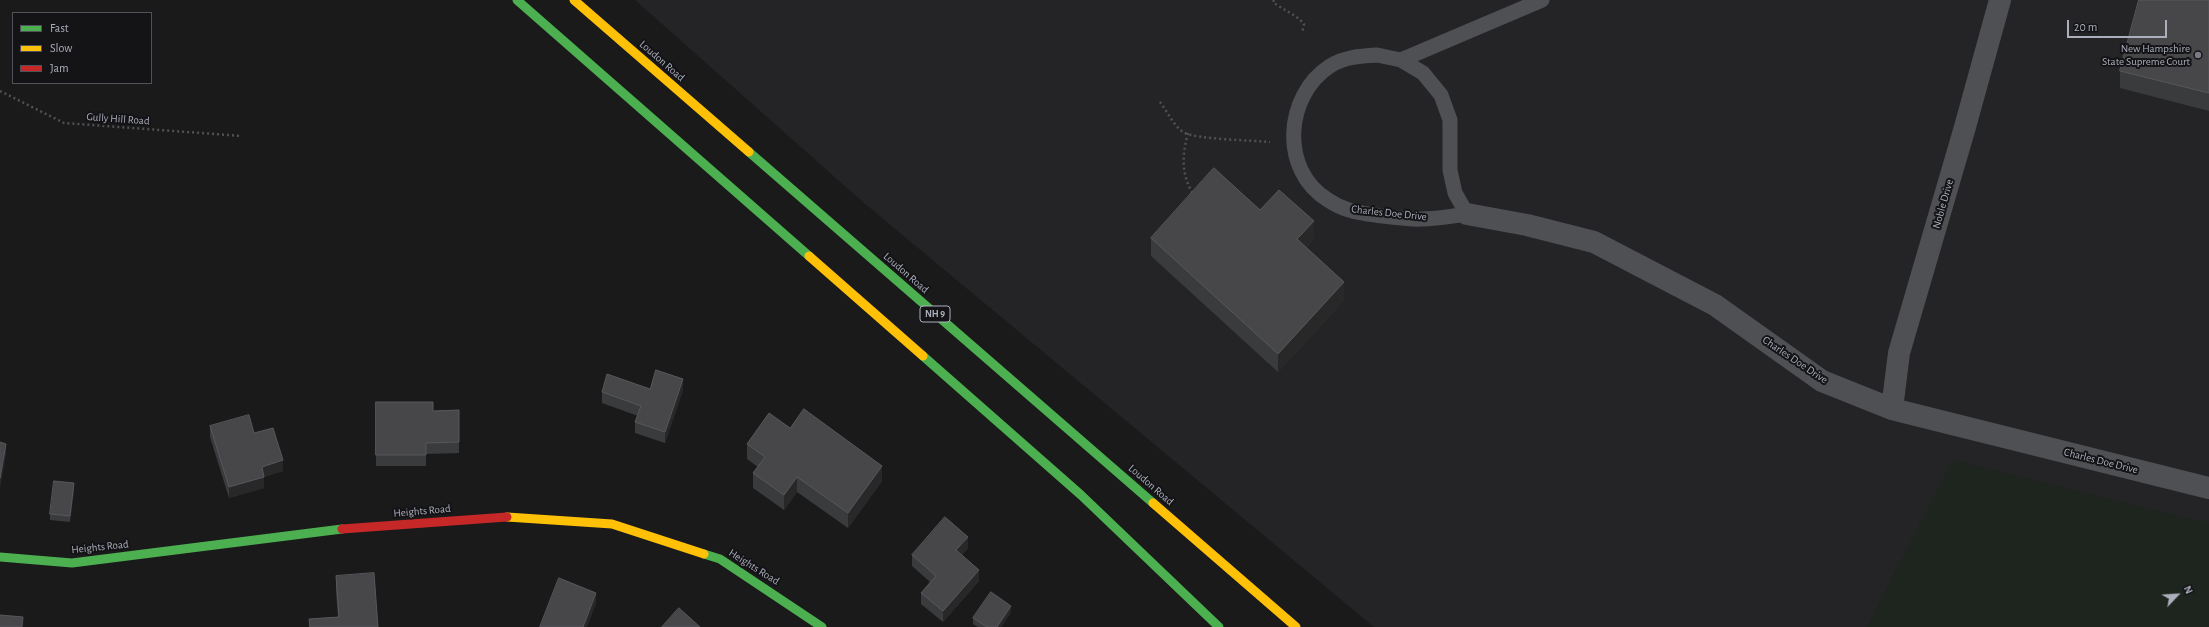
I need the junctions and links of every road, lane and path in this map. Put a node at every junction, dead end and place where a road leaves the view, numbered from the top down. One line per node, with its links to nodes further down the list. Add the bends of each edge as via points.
1 (516, 0): 19 (main road, via 1081,495)
2 (574, 0): 20 (main road, Loudon Road / NH 9)
3 (1274, 0): 6 (path, via 1273,2 1282,9 1300,19 1304,24)
4 (1542, 0): 7 (lane)
5 (2000, 0): 15 (street, Noble Drive, via 1899,353)
6 (1302, 33)
7 (1401, 60): 14 (lane, Charles Doe Drive, via 1424,74 1441,95 1450,120 1450,170 1455,193); 14 (lane, Charles Doe Drive, via 1377,54 1352,56 1330,66 1312,82 1298,104 1292,130 1296,156 1307,180 1326,199 1350,211 1420,219)
8 (0, 91): 11 (path, Gully Hill Road, via 64,123)
9 (1160, 102): 10 (path, via 1174,122)
10 (1188, 133): 12 (path); 13 (path, via 1183,151 1183,171)
11 (242, 136)
12 (1272, 142)
13 (1193, 194)
14 (1467, 214): 15 (street, Charles Doe Drive, via 1527,225 1594,242 1715,305 1822,380)
15 (1892, 409): 16 (street, Charles Doe Drive)
16 (2209, 488)
17 (0, 557): 18 (main road, Heights Road, via 72,563 344,529 499,517 612,524 720,559)
18 (822, 627)
19 (1219, 627)
20 (1296, 627)

